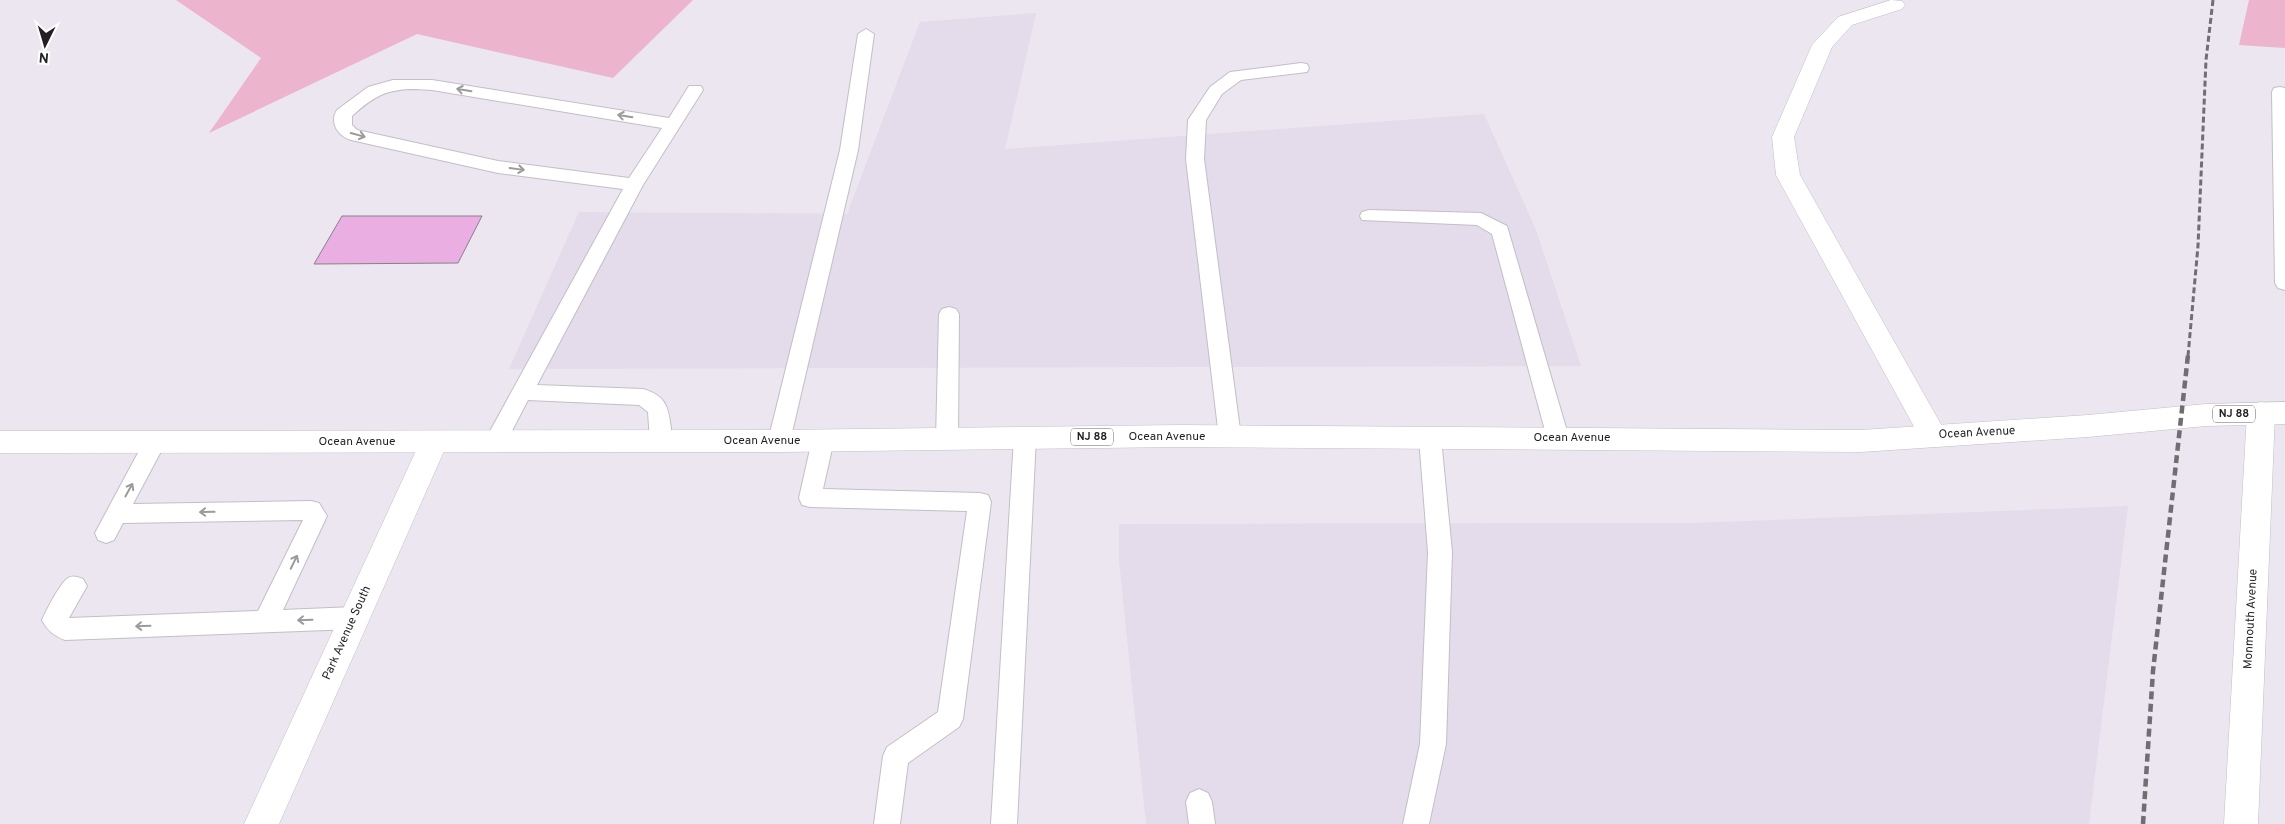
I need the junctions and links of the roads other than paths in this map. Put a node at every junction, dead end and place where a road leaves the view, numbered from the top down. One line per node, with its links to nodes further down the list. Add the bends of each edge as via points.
1 (1896, 5): 13 (main road, via 1845,21 1822,45 1784,137 1788,175)
2 (866, 34): 21 (lane, via 848,150)
3 (1301, 68): 15 (lane, via 1236,76 1216,91 1198,120 1195,159)
4 (695, 90): 6 (lane)
5 (2280, 92): 9 (lane)
6 (673, 124): 7 (lane); 7 (lane, one-way to 7, via 432,85 379,86 362,96 343,114 343,127 352,134 498,167)
7 (634, 185): 11 (lane)
8 (1369, 216): 17 (lane, via 1481,219 1500,231)
9 (2285, 283)
10 (949, 314): 18 (lane)
11 (521, 392): 20 (lane, via 643,397 658,408); 25 (lane)
12 (2273, 413): 13 (main road, Ocean Avenue / NJ 88); 33 (main road, Monmouth Avenue)
13 (1933, 435): 17 (main road, Ocean Avenue / NJ 88, via 1861,441)
14 (1025, 437): 15 (main road, Ocean Avenue / NJ 88); 18 (main road, Ocean Avenue / NJ 88); 31 (lane)
15 (1230, 437): 16 (main road, Ocean Avenue / NJ 88)
16 (1430, 438): 17 (main road, Ocean Avenue / NJ 88); 32 (lane, via 1440,552 1433,744)
17 (1558, 438)
18 (947, 439): 19 (main road, Ocean Avenue / NJ 88)
19 (823, 440): 21 (main road, Ocean Avenue / NJ 88); 30 (lane, via 810,498 980,502 950,719 896,756)
20 (661, 441): 21 (main road, Ocean Avenue / NJ 88); 25 (main road, Ocean Avenue / NJ 88)
21 (779, 441)
22 (0, 442): 23 (main road, Ocean Avenue / NJ 88)
23 (156, 442): 24 (main road, Ocean Avenue / NJ 88); 28 (lane, one-way to 23, via 316,516 311,510 111,523)
24 (434, 442): 25 (main road, Ocean Avenue / NJ 88); 27 (main road, Park Avenue South)
25 (494, 442)
26 (75, 586): 28 (lane, one-way to 26, via 65,629 54,620)
27 (354, 618): 28 (lane, one-way to 28); 29 (main road, Park Avenue South)
28 (265, 622)
29 (261, 824)
30 (888, 824)
31 (1004, 824)
32 (1416, 824)
33 (2241, 824)

